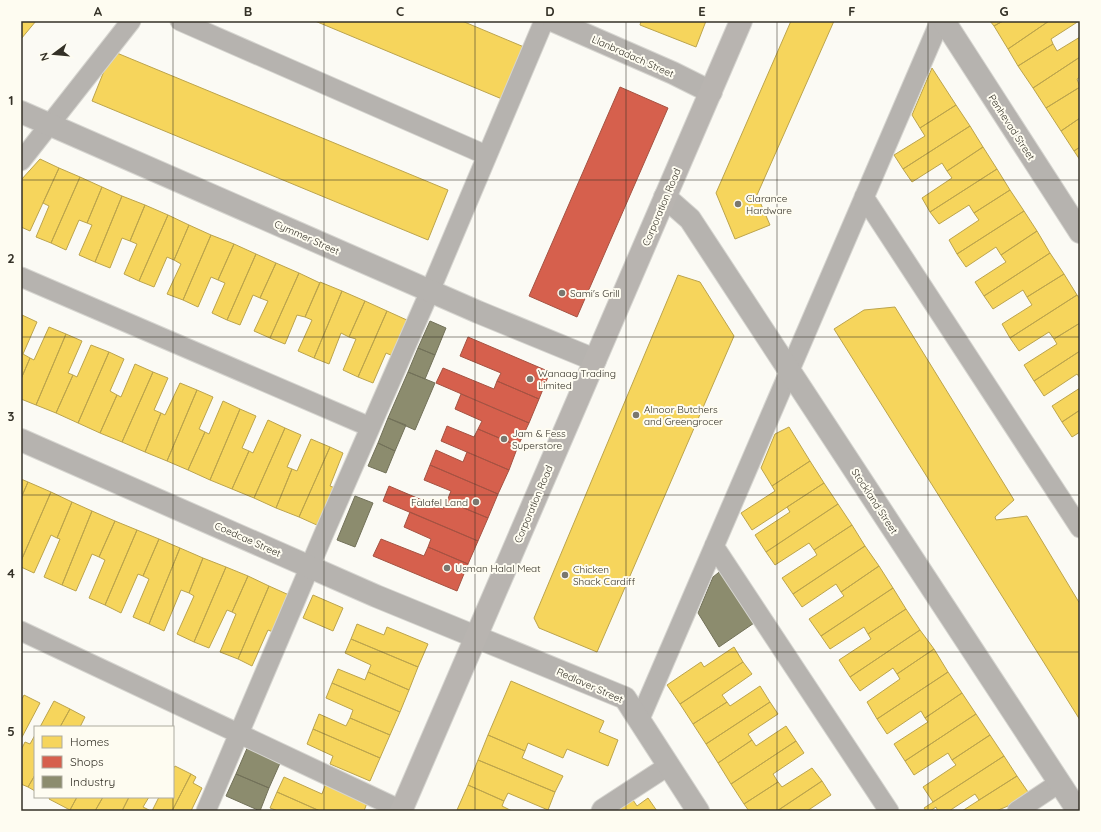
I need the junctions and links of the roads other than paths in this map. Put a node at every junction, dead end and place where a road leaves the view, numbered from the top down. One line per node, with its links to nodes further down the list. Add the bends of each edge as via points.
1 (131, 21): 10 (lane)
2 (180, 21): 11 (lane)
3 (544, 21): 11 (lane)
4 (554, 21): 8 (street, Llanbradach Street)
5 (741, 21): 8 (main road, Corporation Road)
6 (940, 21): 14 (lane)
7 (944, 21): 15 (street, Penhevad Street)
8 (711, 92): 13 (main road, Corporation Road)
9 (21, 112): 10 (street, Cymmer Street)
10 (50, 125): 12 (lane); 17 (street, Cymmer Street)
11 (486, 155): 17 (lane)
12 (21, 161)
13 (665, 197): 18 (main road, Corporation Road); 19 (street, Stockland Street, via 690,219)
14 (864, 197): 19 (lane); 22 (lane)
15 (1080, 232)
16 (21, 277): 20 (lane)
17 (430, 291): 18 (street, Cymmer Street); 20 (lane)
18 (595, 360): 26 (main road, Corporation Road)
19 (790, 372): 23 (lane); 30 (street, Stockland Street)
20 (370, 427): 24 (lane)
21 (21, 440): 24 (street, Coedcae Street)
22 (1080, 528)
23 (714, 546): 27 (lane); 36 (lane)
24 (310, 566): 26 (street, Coedcae Street); 28 (lane)
25 (21, 631): 28 (lane)
26 (476, 637): 27 (street, Redlaver Street, via 625,698); 32 (main road, Corporation Road)
27 (639, 721): 29 (street, Redlaver Street)
28 (240, 734): 32 (lane); 33 (lane)
29 (668, 766): 34 (lane); 35 (street, Redlaver Street)
30 (1059, 783): 31 (street, Stockland Street); 37 (lane)
31 (1078, 808)
32 (401, 810)
33 (206, 811)
34 (601, 811)
35 (698, 811)
36 (889, 811)
37 (1017, 811)

